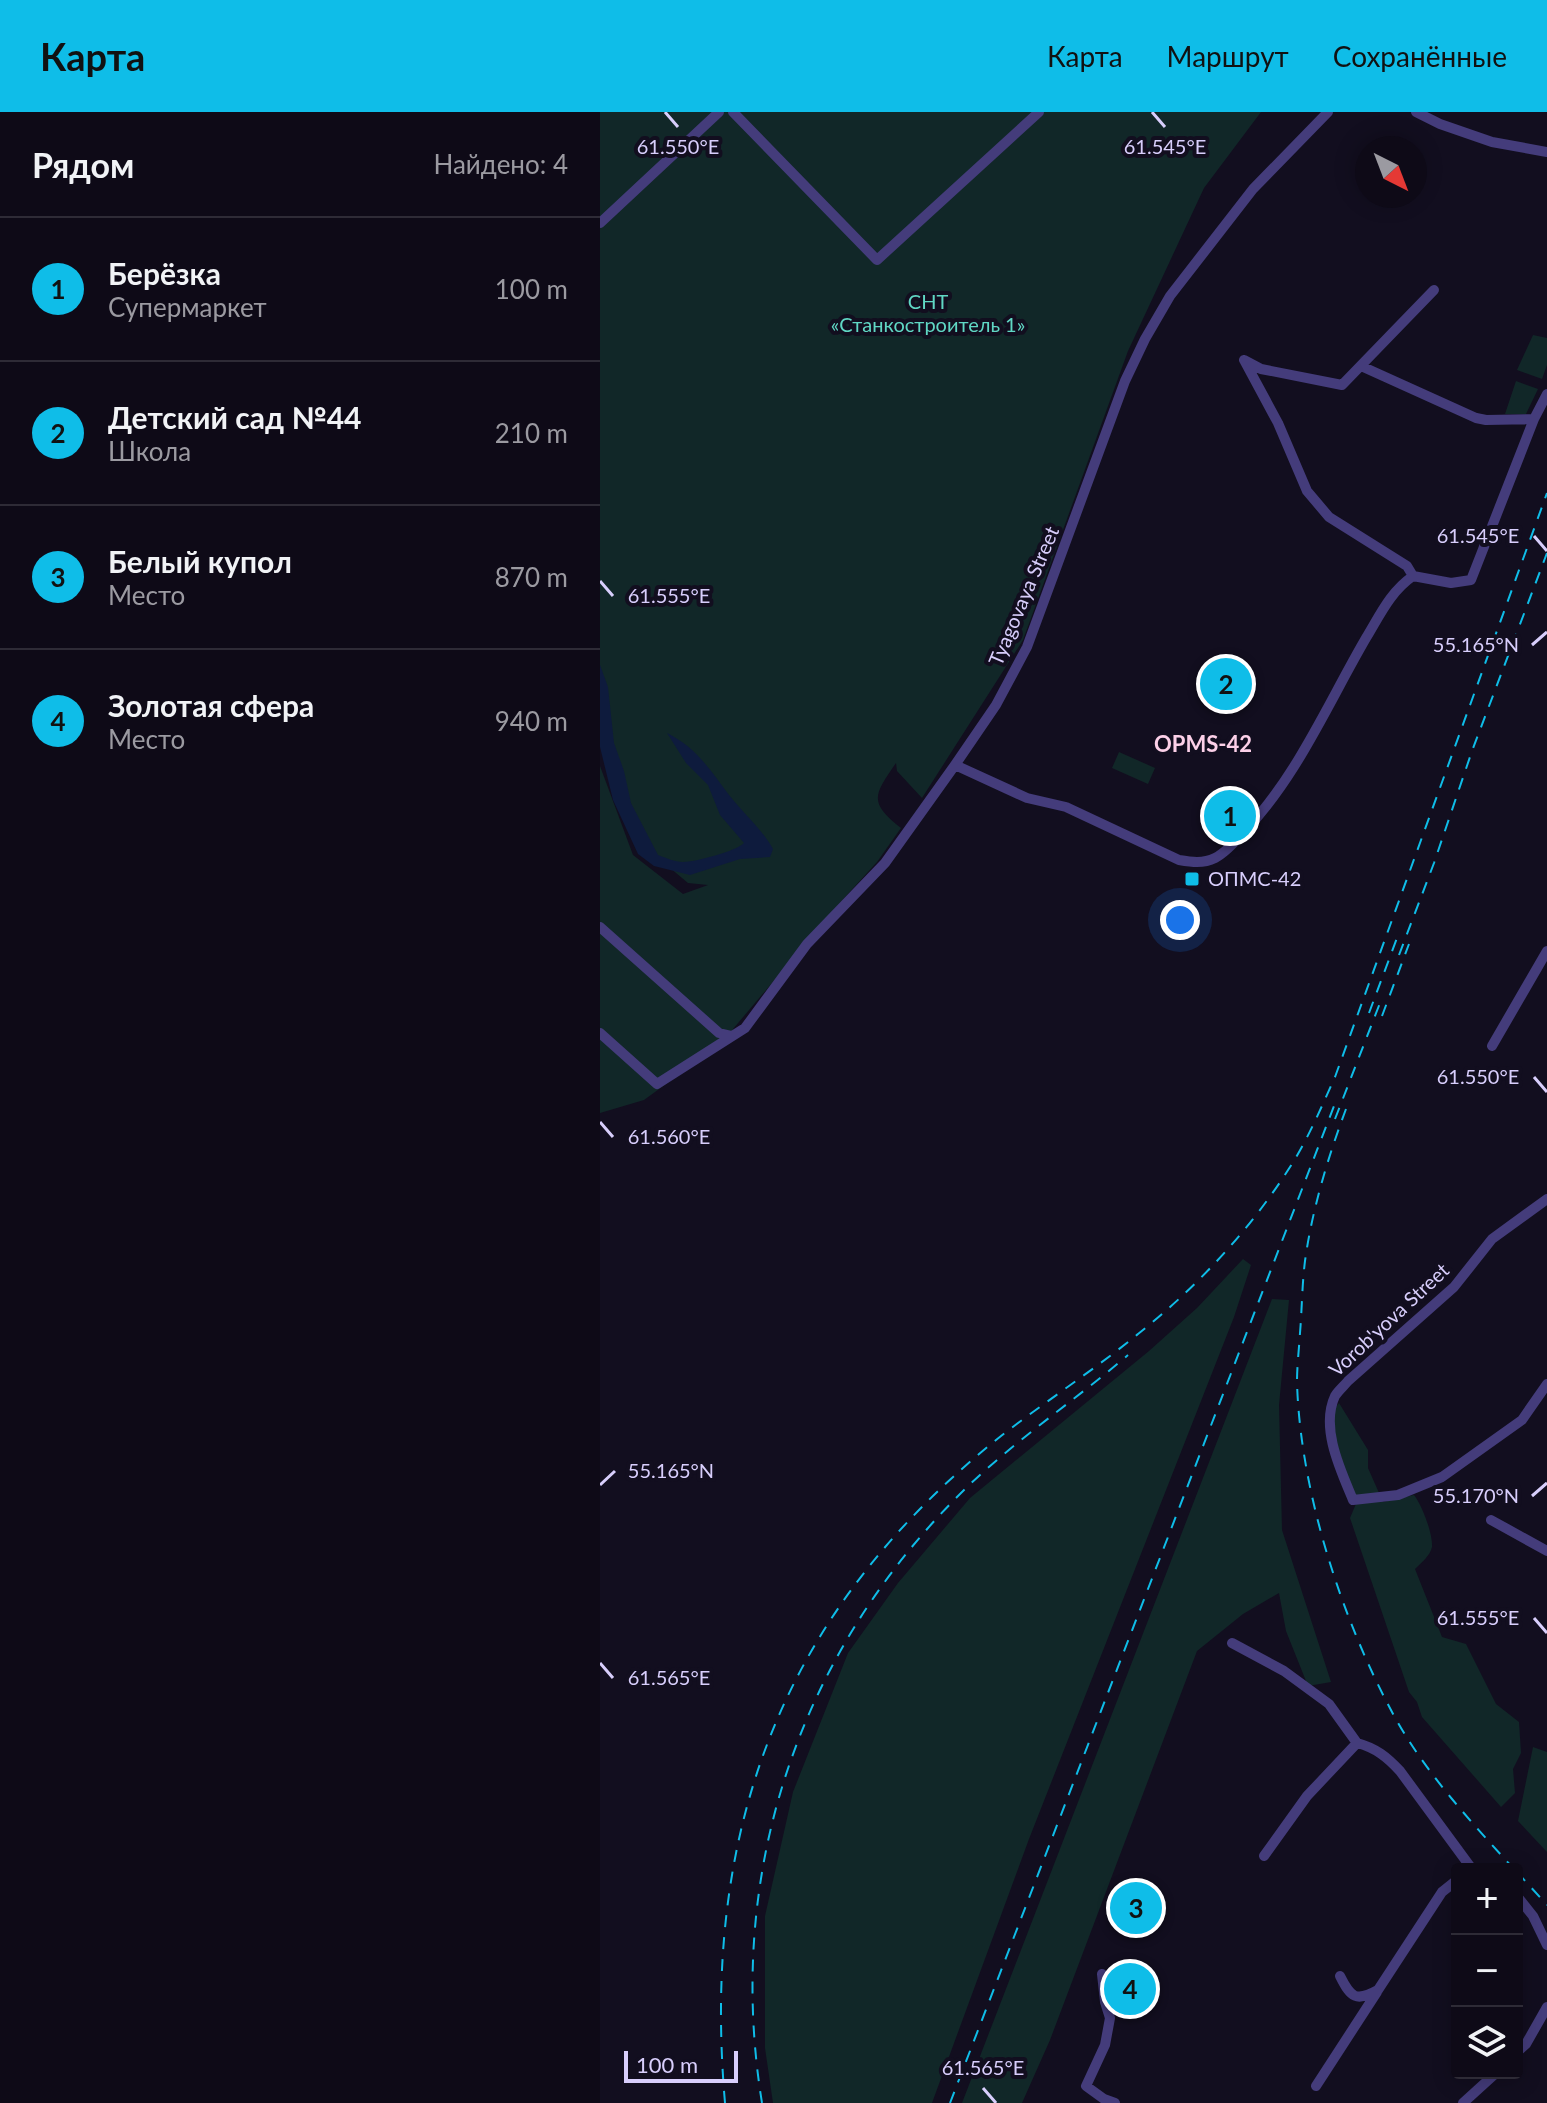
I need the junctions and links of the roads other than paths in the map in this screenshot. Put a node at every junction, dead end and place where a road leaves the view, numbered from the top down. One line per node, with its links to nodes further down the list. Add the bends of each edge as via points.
1 (719, 112): 7 (street)
2 (733, 112): 3 (street, via 877,260)
3 (1039, 112)
4 (1328, 112): 13 (street, Tyagovaya Street, via 1253,189 1170,296 1145,339 1027,647)
5 (1416, 112): 6 (street, via 1492,142)
6 (1547, 152)
7 (600, 223)
8 (1434, 290): 9 (street)
9 (1361, 366): 11 (street, via 1476,418); 12 (street, via 1342,385 1261,369 1244,360 1307,491 1329,517 1407,566)
10 (1547, 394): 11 (street)
11 (1534, 419): 12 (street, via 1471,580 1451,583)
12 (1413, 576): 13 (street, via 1396,588 1273,798 1214,859 1179,860 1066,807 1027,798)
13 (955, 765): 17 (street, Tyagovaya Street, via 885,863 807,944 745,1028)
14 (600, 927): 17 (street, via 719,1033)
15 (1547, 951): 18 (street)
16 (600, 1033): 17 (street, Tyagovaya Street, via 657,1084)
17 (732, 1036)
18 (1492, 1046)
19 (1547, 1199): 20 (street, Vorob'yova Street, via 1492,1239 1454,1287 1335,1396 1330,1423 1338,1464 1353,1500 1398,1495 1442,1477 1522,1420)
20 (1547, 1384)
21 (1491, 1520): 22 (street)
22 (1547, 1551)
23 (1232, 1643): 24 (street, via 1329,1704)
24 (1357, 1743): 25 (street, via 1307,1796); 26 (street, via 1386,1756 1400,1771)
25 (1264, 1856)
26 (1468, 1863)
27 (1451, 1885): 32 (street)
28 (1523, 1904): 29 (street)
29 (1547, 1945)
30 (1102, 1974): 37 (street, via 1110,2018 1105,2045 1086,2086)
31 (1340, 1976): 32 (street, via 1358,1998)
32 (1378, 1990): 36 (street)
33 (1547, 2007): 34 (street)
34 (1523, 2047)
35 (1489, 2079): 38 (street)
36 (1316, 2086)
37 (1115, 2103)
38 (1463, 2103)

